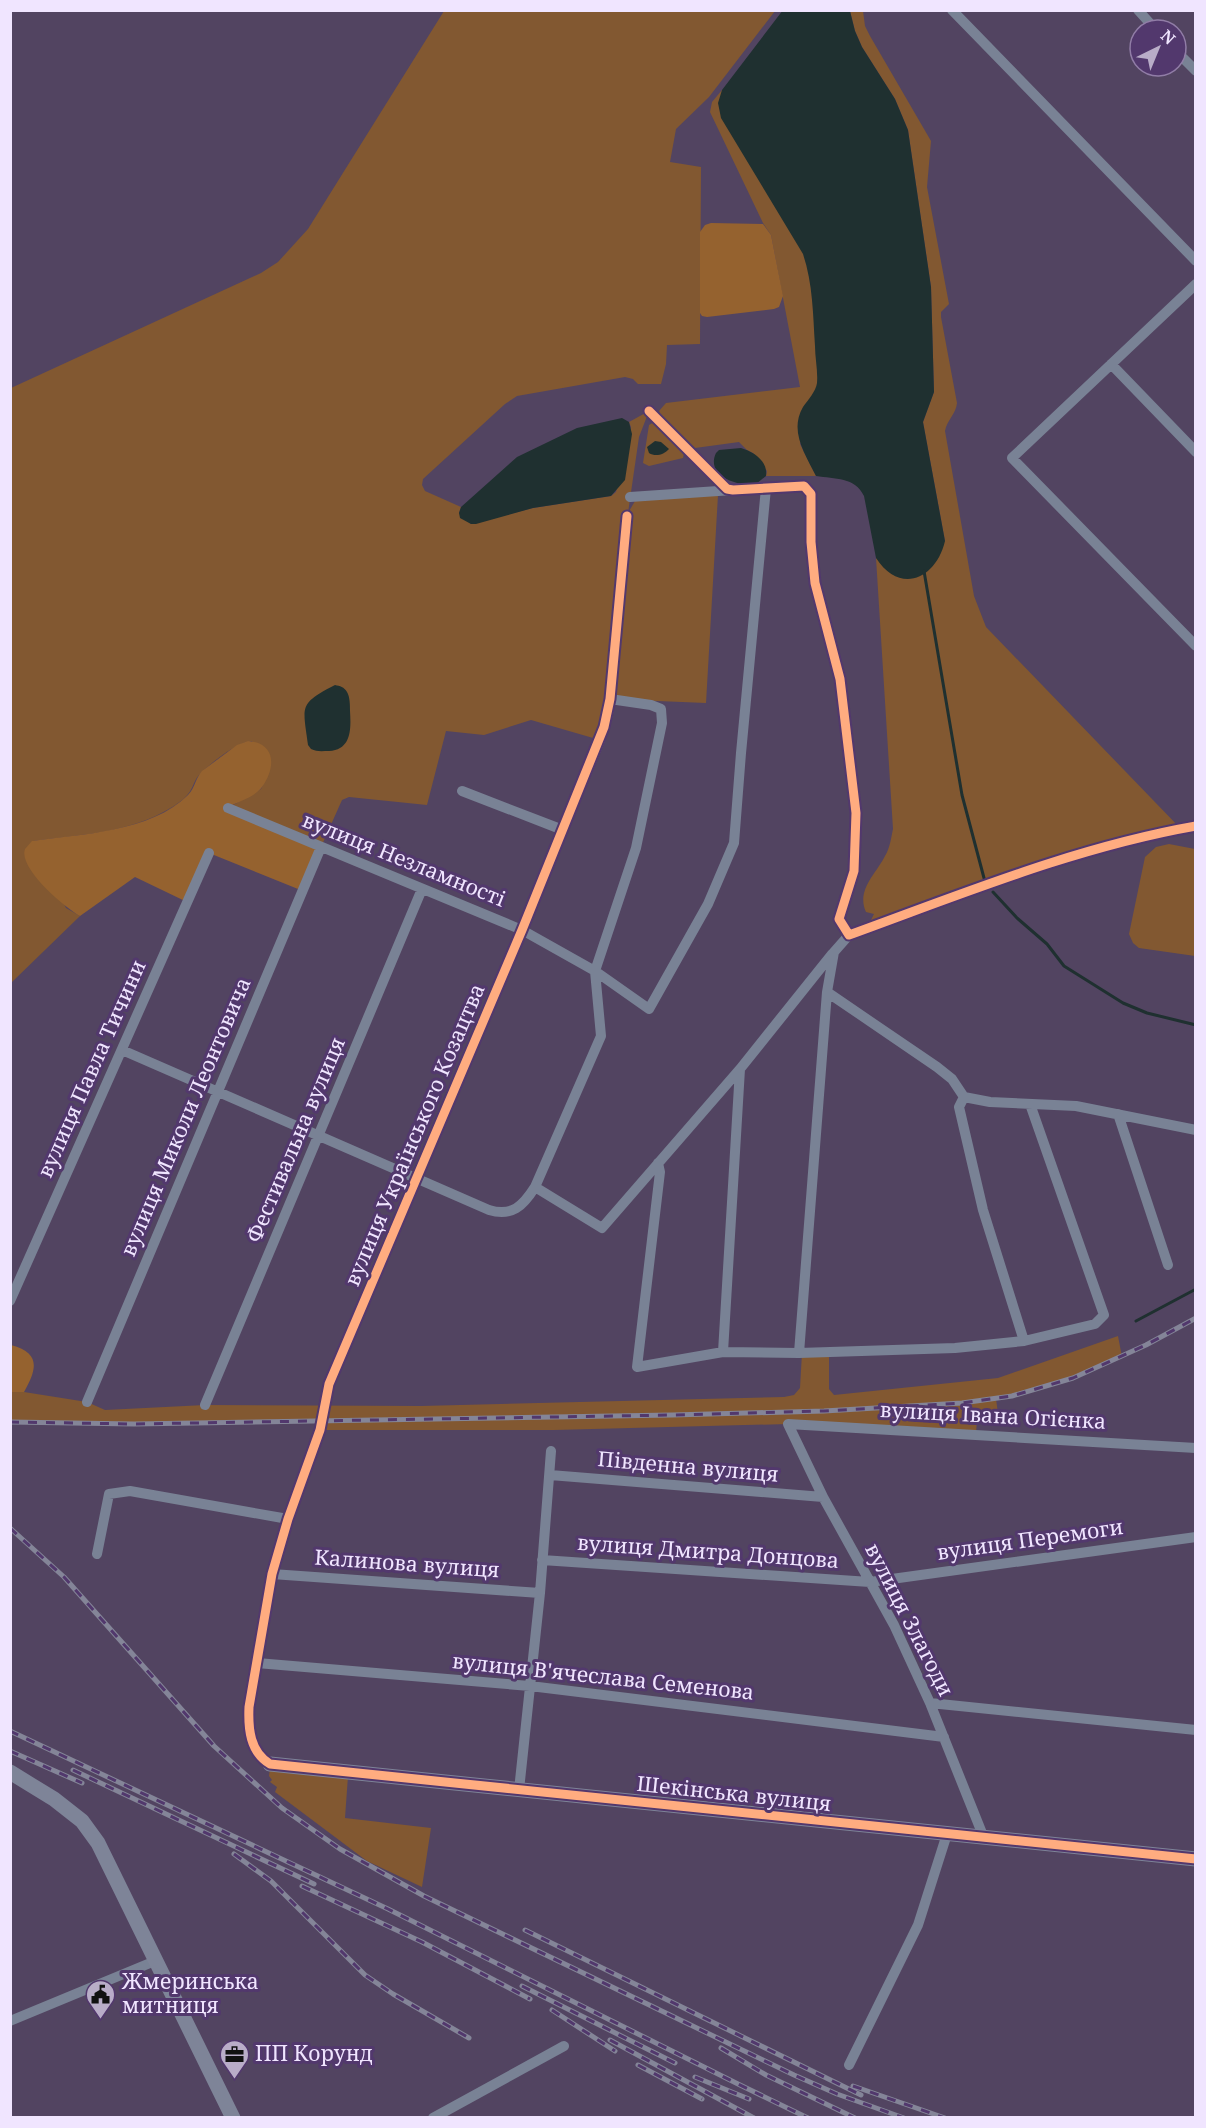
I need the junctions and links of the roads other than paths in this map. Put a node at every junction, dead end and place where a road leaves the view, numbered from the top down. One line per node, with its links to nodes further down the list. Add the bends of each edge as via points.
1 (952, 10): 2 (street)
2 (1196, 261)
3 (1196, 284): 4 (street)
4 (1111, 364): 6 (street); 11 (street, via 1012,458)
5 (649, 411): 8 (street, via 721,484)
6 (1196, 452)
7 (766, 488): 8 (street); 21 (street, via 804,486 811,494 815,583 840,679 856,813 854,871 839,919); 23 (street, вулиця Незламності, via 734,843 708,904 649,1009)
8 (733, 490): 9 (street)
9 (630, 497)
10 (627, 516): 12 (street, вулиця Українського Козацтва)
11 (1196, 646)
12 (610, 699): 16 (street, вулиця Українського Козацтва, via 600,740); 23 (street, via 660,709 662,723 636,848)
13 (462, 791): 16 (street)
14 (228, 808): 17 (street, вулиця Незламності)
15 (1196, 826): 21 (street, via 1056,861)
16 (563, 830): 20 (street, вулиця Українського Козацтва)
17 (321, 847): 19 (street, вулиця Незламності); 27 (street, вулиця Миколи Леонтовича)
18 (209, 853): 25 (street, вулиця Павла Тичини)
19 (422, 889): 20 (street, вулиця Незламності); 32 (street, Фестивальна вулиця)
20 (522, 930): 23 (street, вулиця Незламності); 34 (street, вулиця Українського Козацтва)
21 (849, 935): 22 (street)
22 (834, 952): 24 (street); 26 (street)
23 (595, 972): 35 (street, via 601,1036)
24 (827, 992): 28 (street, via 937,1067 952,1079); 40 (street)
25 (122, 1050): 27 (street); 37 (street, вулиця Павла Тичини)
26 (740, 1069): 33 (street); 39 (street)
27 (217, 1092): 32 (street); 41 (street, вулиця Миколи Леонтовича)
28 (964, 1097): 29 (street); 38 (street, via 959,1107 983,1210)
29 (1029, 1104): 30 (street, via 1076,1106); 38 (street, via 1104,1315 1095,1324)
30 (1118, 1114): 31 (street); 36 (street)
31 (1196, 1130)
32 (319, 1136): 34 (street); 42 (street, Фестивальна вулиця)
33 (658, 1163): 35 (street, via 602,1228); 39 (street, via 637,1366)
34 (416, 1177): 35 (street, via 501,1213 520,1206); 48 (street, вулиця Українського Козацтва, via 329,1384 320,1430)
35 (535, 1187)
36 (1168, 1265)
37 (10, 1301)
38 (1024, 1341): 40 (street, via 955,1348)
39 (723, 1352): 40 (street)
40 (799, 1353)
41 (87, 1402)
42 (205, 1405)
43 (788, 1424): 44 (street, вулиця Івана Огієнка); 47 (street, вулиця Злагоди)
44 (1194, 1451)
45 (551, 1452): 46 (street)
46 (550, 1475): 47 (street, Південна вулиця); 51 (street)
47 (823, 1497): 53 (street, вулиця Злагоди)
48 (288, 1519): 50 (street, via 130,1491 109,1494); 52 (street, вулиця Українського Козацтва)
49 (1196, 1537): 53 (street, вулиця Перемоги)
50 (98, 1554)
51 (542, 1560): 53 (street, вулиця Дмитра Донцова); 54 (street)
52 (272, 1574): 54 (street, Калинова вулиця); 55 (street, вулиця Українського Козацтва)
53 (870, 1582): 57 (street, вулиця Злагоди)
54 (540, 1593): 56 (street)
55 (257, 1663): 56 (street, вулиця В'ячеслава Семенова); 60 (street, вулиця Українського Козацтва, via 248,1719 254,1747 260,1758)
56 (530, 1686): 59 (street, вулиця В'ячеслава Семенова); 62 (street)
57 (930, 1703): 58 (street); 59 (street, вулиця Злагоди)
58 (1196, 1730)
59 (944, 1737): 64 (street, вулиця Злагоди)
60 (270, 1764): 62 (street, Шекінська вулиця)
61 (10, 1772): 66 (street, via 82,1821 98,1843)
62 (519, 1790): 63 (street, Шекінська вулиця)
63 (947, 1834): 64 (street, Шекінська вулиця); 69 (street, via 918,1925)
64 (984, 1838): 65 (street, Шекінська вулиця)
65 (1196, 1859)
66 (155, 1961): 67 (street); 70 (street)
67 (10, 2021)
68 (564, 2046): 71 (street)
69 (849, 2065)
70 (233, 2118)
71 (433, 2118)

